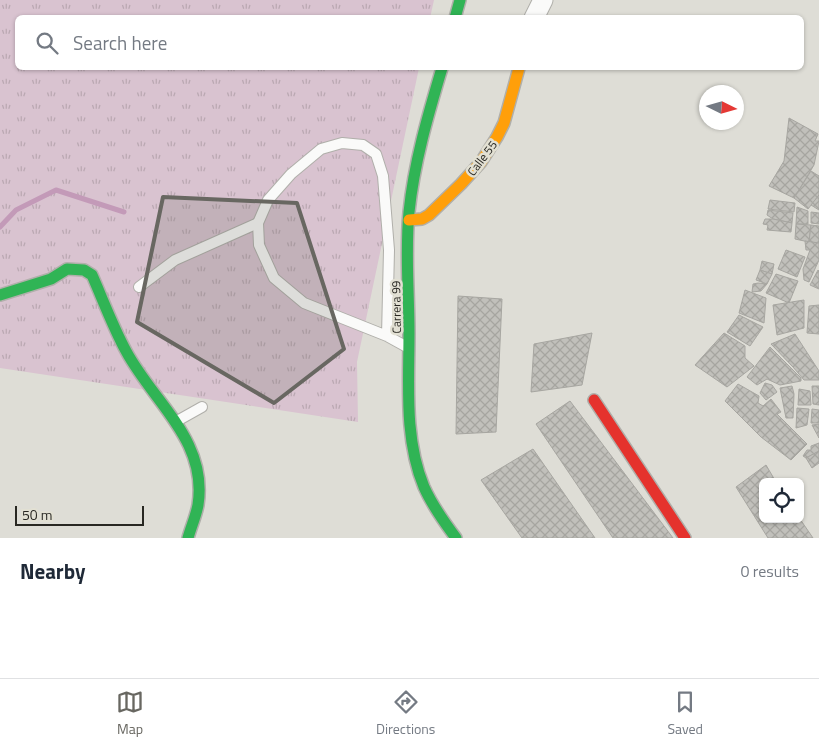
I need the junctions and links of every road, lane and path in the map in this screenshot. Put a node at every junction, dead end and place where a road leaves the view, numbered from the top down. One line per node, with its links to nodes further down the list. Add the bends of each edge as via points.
1 (460, 0): 3 (street)
2 (543, 0): 4 (street)
3 (456, 15)
4 (536, 15)
5 (441, 70): 7 (street, Carrera 99, via 414,175)
6 (518, 70): 7 (street, Calle 55, via 509,109 491,148 470,175 429,215)
7 (409, 220): 12 (street, Carrera 99)
8 (258, 223): 9 (lane, via 175,260); 11 (lane, via 259,245 274,278 304,303); 11 (lane, via 268,200 291,174 321,149 342,143 363,145 376,154 383,176 389,250)
9 (138, 287)
10 (0, 295): 15 (street, via 50,279 67,269 84,270 92,275 126,352)
11 (387, 336): 12 (lane)
12 (410, 349): 17 (street, Carrera 99, via 410,425 417,466 429,499)
13 (594, 400): 18 (street)
14 (202, 407): 15 (lane)
15 (176, 421): 16 (street, via 190,446 198,476 198,505)
16 (188, 538)
17 (456, 538)
18 (685, 538)

